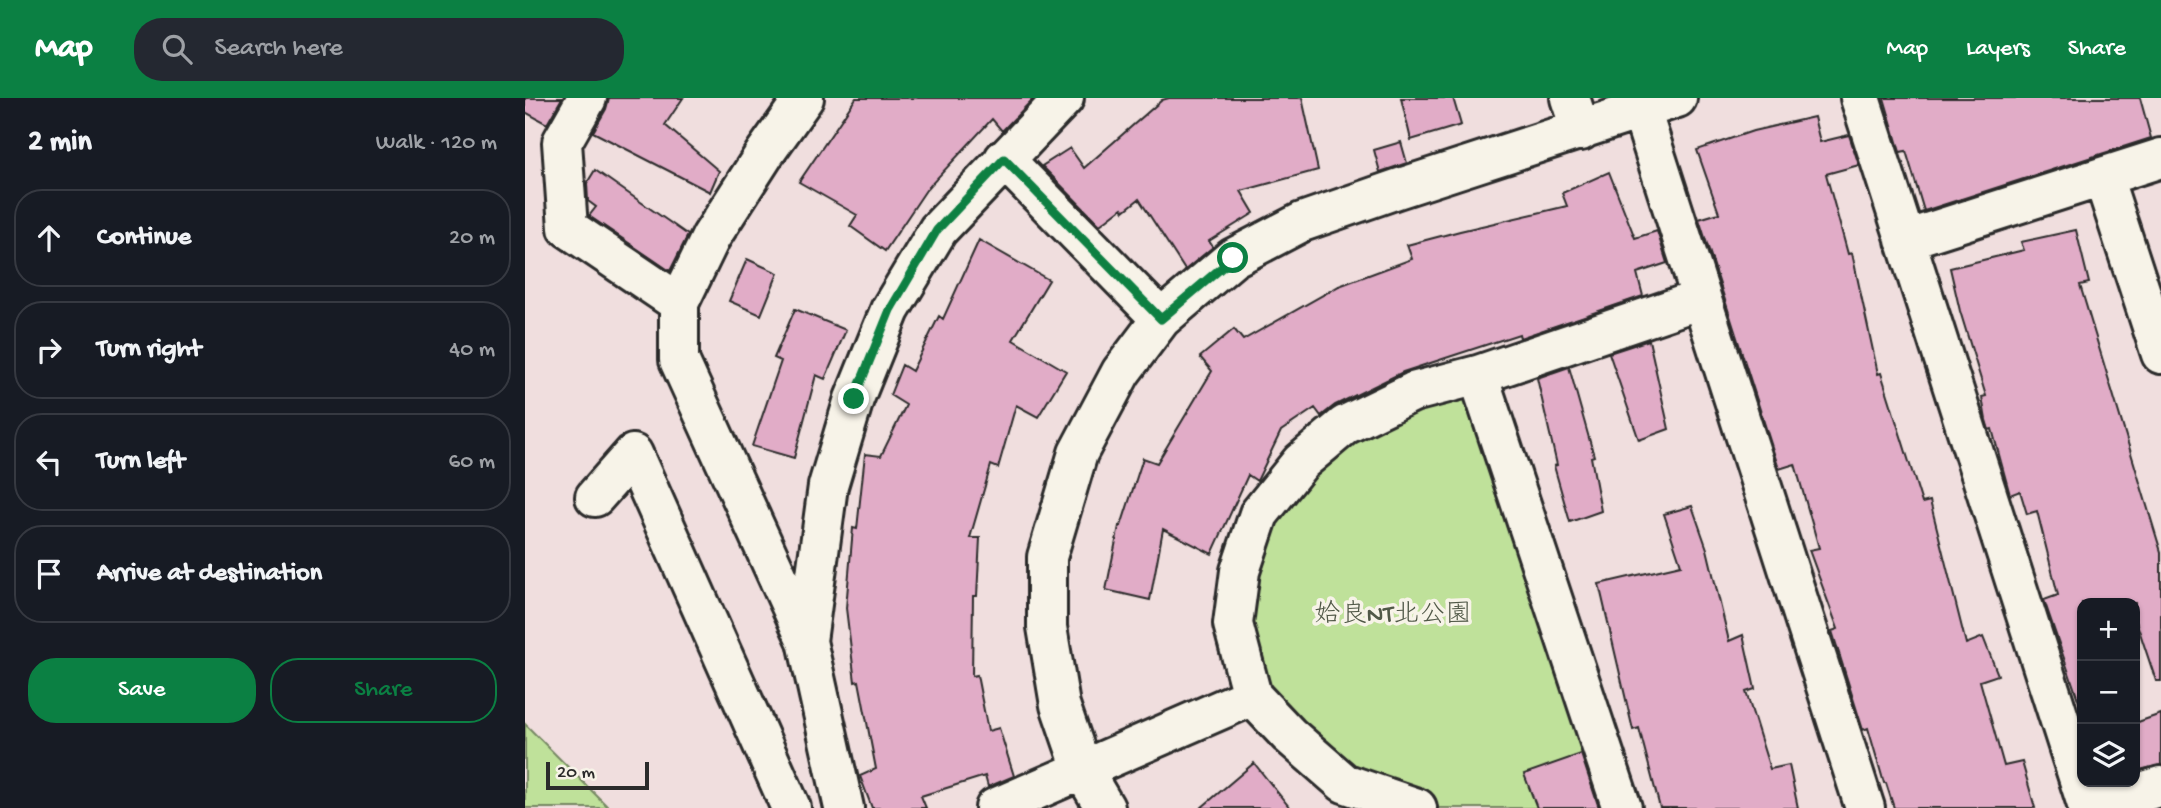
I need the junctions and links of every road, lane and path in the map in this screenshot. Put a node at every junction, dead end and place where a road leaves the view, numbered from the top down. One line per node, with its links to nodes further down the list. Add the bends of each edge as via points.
1 (587, 98): 13 (street, via 562,142 568,228)
2 (804, 98): 13 (street, via 711,237)
3 (1064, 98): 9 (street)
4 (1677, 98): 6 (street)
5 (1860, 98): 11 (street)
6 (1641, 110): 7 (street); 12 (street)
7 (1575, 114): 14 (street, via 1397,189 1302,222 1233,258)
8 (2161, 158): 10 (street)
9 (1004, 159): 14 (street); 18 (street, via 937,230 890,310 854,399 828,486)
10 (2103, 177): 11 (street); 15 (street)
11 (1905, 240): 29 (street)
12 (1701, 299): 16 (street); 28 (street)
13 (679, 303): 18 (street, via 679,360)
14 (1161, 319): 20 (street, via 1121,372 1078,453 1047,557 1047,627 1053,666 1060,705)
15 (2161, 354)
16 (1478, 376): 19 (street, via 1413,392 1345,425 1300,462 1259,513 1240,571 1233,624); 27 (street)
17 (595, 497): 22 (street, via 633,453)
18 (807, 641): 23 (street)
19 (1252, 696): 20 (street); 26 (street, via 1344,783)
20 (1082, 769): 24 (street); 25 (street)
21 (2161, 786): 29 (street)
22 (791, 808)
23 (844, 808)
24 (995, 808)
25 (1105, 808)
26 (1417, 808)
27 (1622, 808)
28 (1865, 808)
29 (2089, 808)

